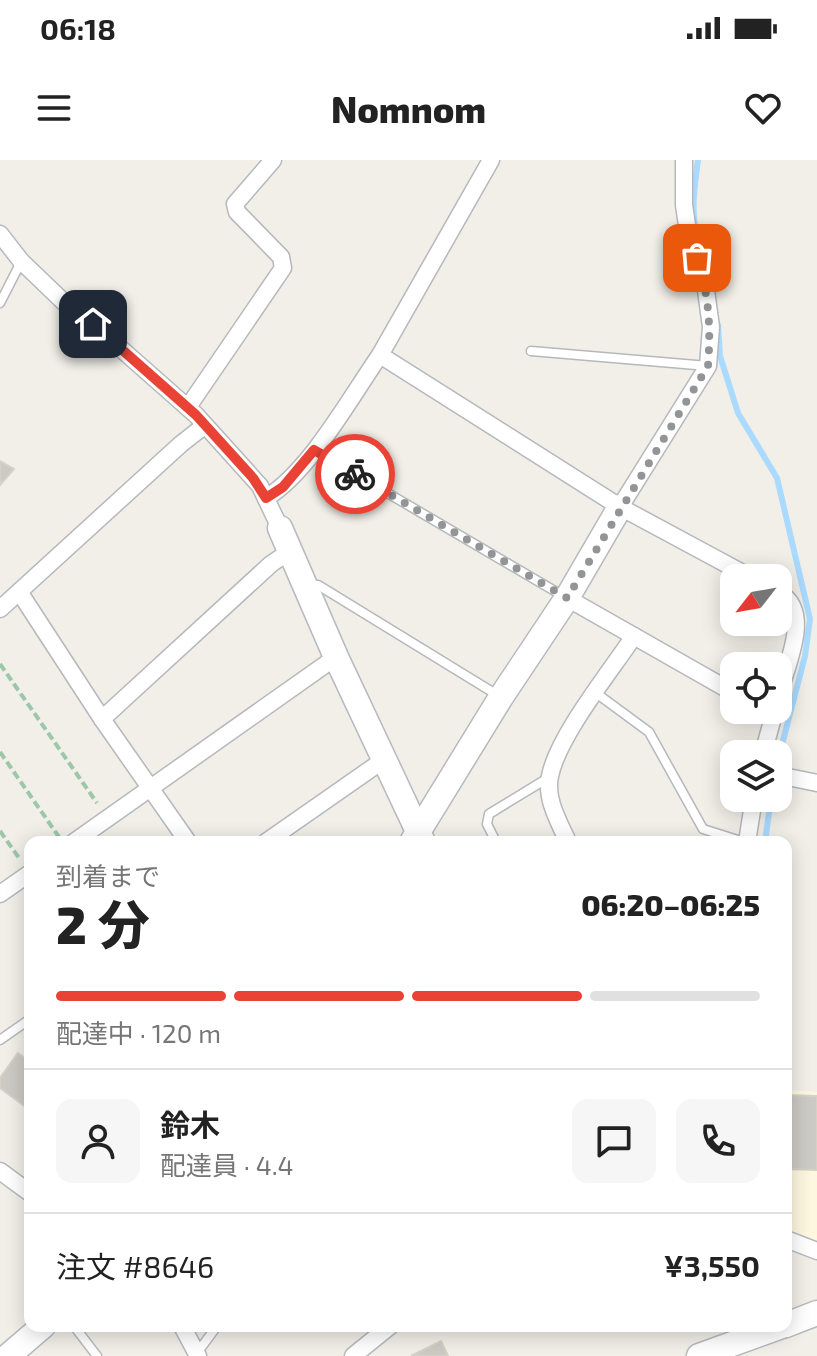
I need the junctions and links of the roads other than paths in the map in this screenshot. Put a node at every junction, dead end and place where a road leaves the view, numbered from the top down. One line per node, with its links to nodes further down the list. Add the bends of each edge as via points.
1 (273, 160): 10 (street, via 235,204 281,257 283,268)
2 (491, 160): 8 (street)
3 (684, 160): 9 (street, via 686,219 705,283 711,327)
4 (0, 234): 5 (street)
5 (21, 261): 6 (lane); 10 (street)
6 (0, 303)
7 (531, 351): 9 (lane)
8 (380, 355): 12 (street); 14 (street)
9 (708, 366): 14 (street)
10 (188, 407): 11 (street)
11 (204, 426): 13 (street); 19 (street)
12 (314, 450): 13 (street, via 283,487); 20 (lane)
13 (266, 498): 15 (street)
14 (620, 507): 17 (street); 20 (street)
15 (280, 528): 16 (street)
16 (290, 551): 18 (street); 29 (street)
17 (726, 564)
18 (307, 586): 25 (street); 28 (lane, via 318,585)
19 (20, 593): 22 (street); 29 (street)
20 (567, 598): 23 (street); 28 (street)
21 (792, 602): 24 (street, via 798,622)
22 (0, 609)
23 (634, 636): 26 (street); 27 (street)
24 (790, 652)
25 (336, 657): 30 (street); 34 (street)
26 (720, 685)
27 (596, 693): 31 (street, via 569,732); 43 (lane, via 649,732 703,829)
28 (501, 697): 40 (street)
29 (102, 719): 34 (street)
30 (385, 759): 38 (street); 39 (street)
31 (550, 777): 41 (lane, via 489,814); 42 (street, via 554,812)
32 (792, 778): 33 (street)
33 (817, 783)
34 (151, 788): 36 (street); 37 (street)
35 (751, 812): 44 (street)
36 (82, 836)
37 (184, 836)
38 (275, 836)
39 (417, 836)
40 (420, 836)
41 (493, 836)
42 (565, 836)
43 (726, 836)
44 (747, 836)
45 (24, 877): 46 (street)
46 (0, 894)
47 (24, 1023): 48 (lane)
48 (0, 1040)
49 (0, 1171): 50 (street)
50 (24, 1189)
51 (792, 1241): 52 (street)
52 (817, 1251)
53 (817, 1313): 54 (street)
54 (792, 1322)
55 (36, 1332): 62 (street)
56 (79, 1332): 63 (lane)
57 (185, 1332): 61 (street)
58 (213, 1332): 61 (lane)
59 (383, 1332): 64 (street)
60 (765, 1332): 65 (street)
61 (198, 1355)
62 (8, 1356)
63 (97, 1356)
64 (353, 1356)
65 (699, 1356)

